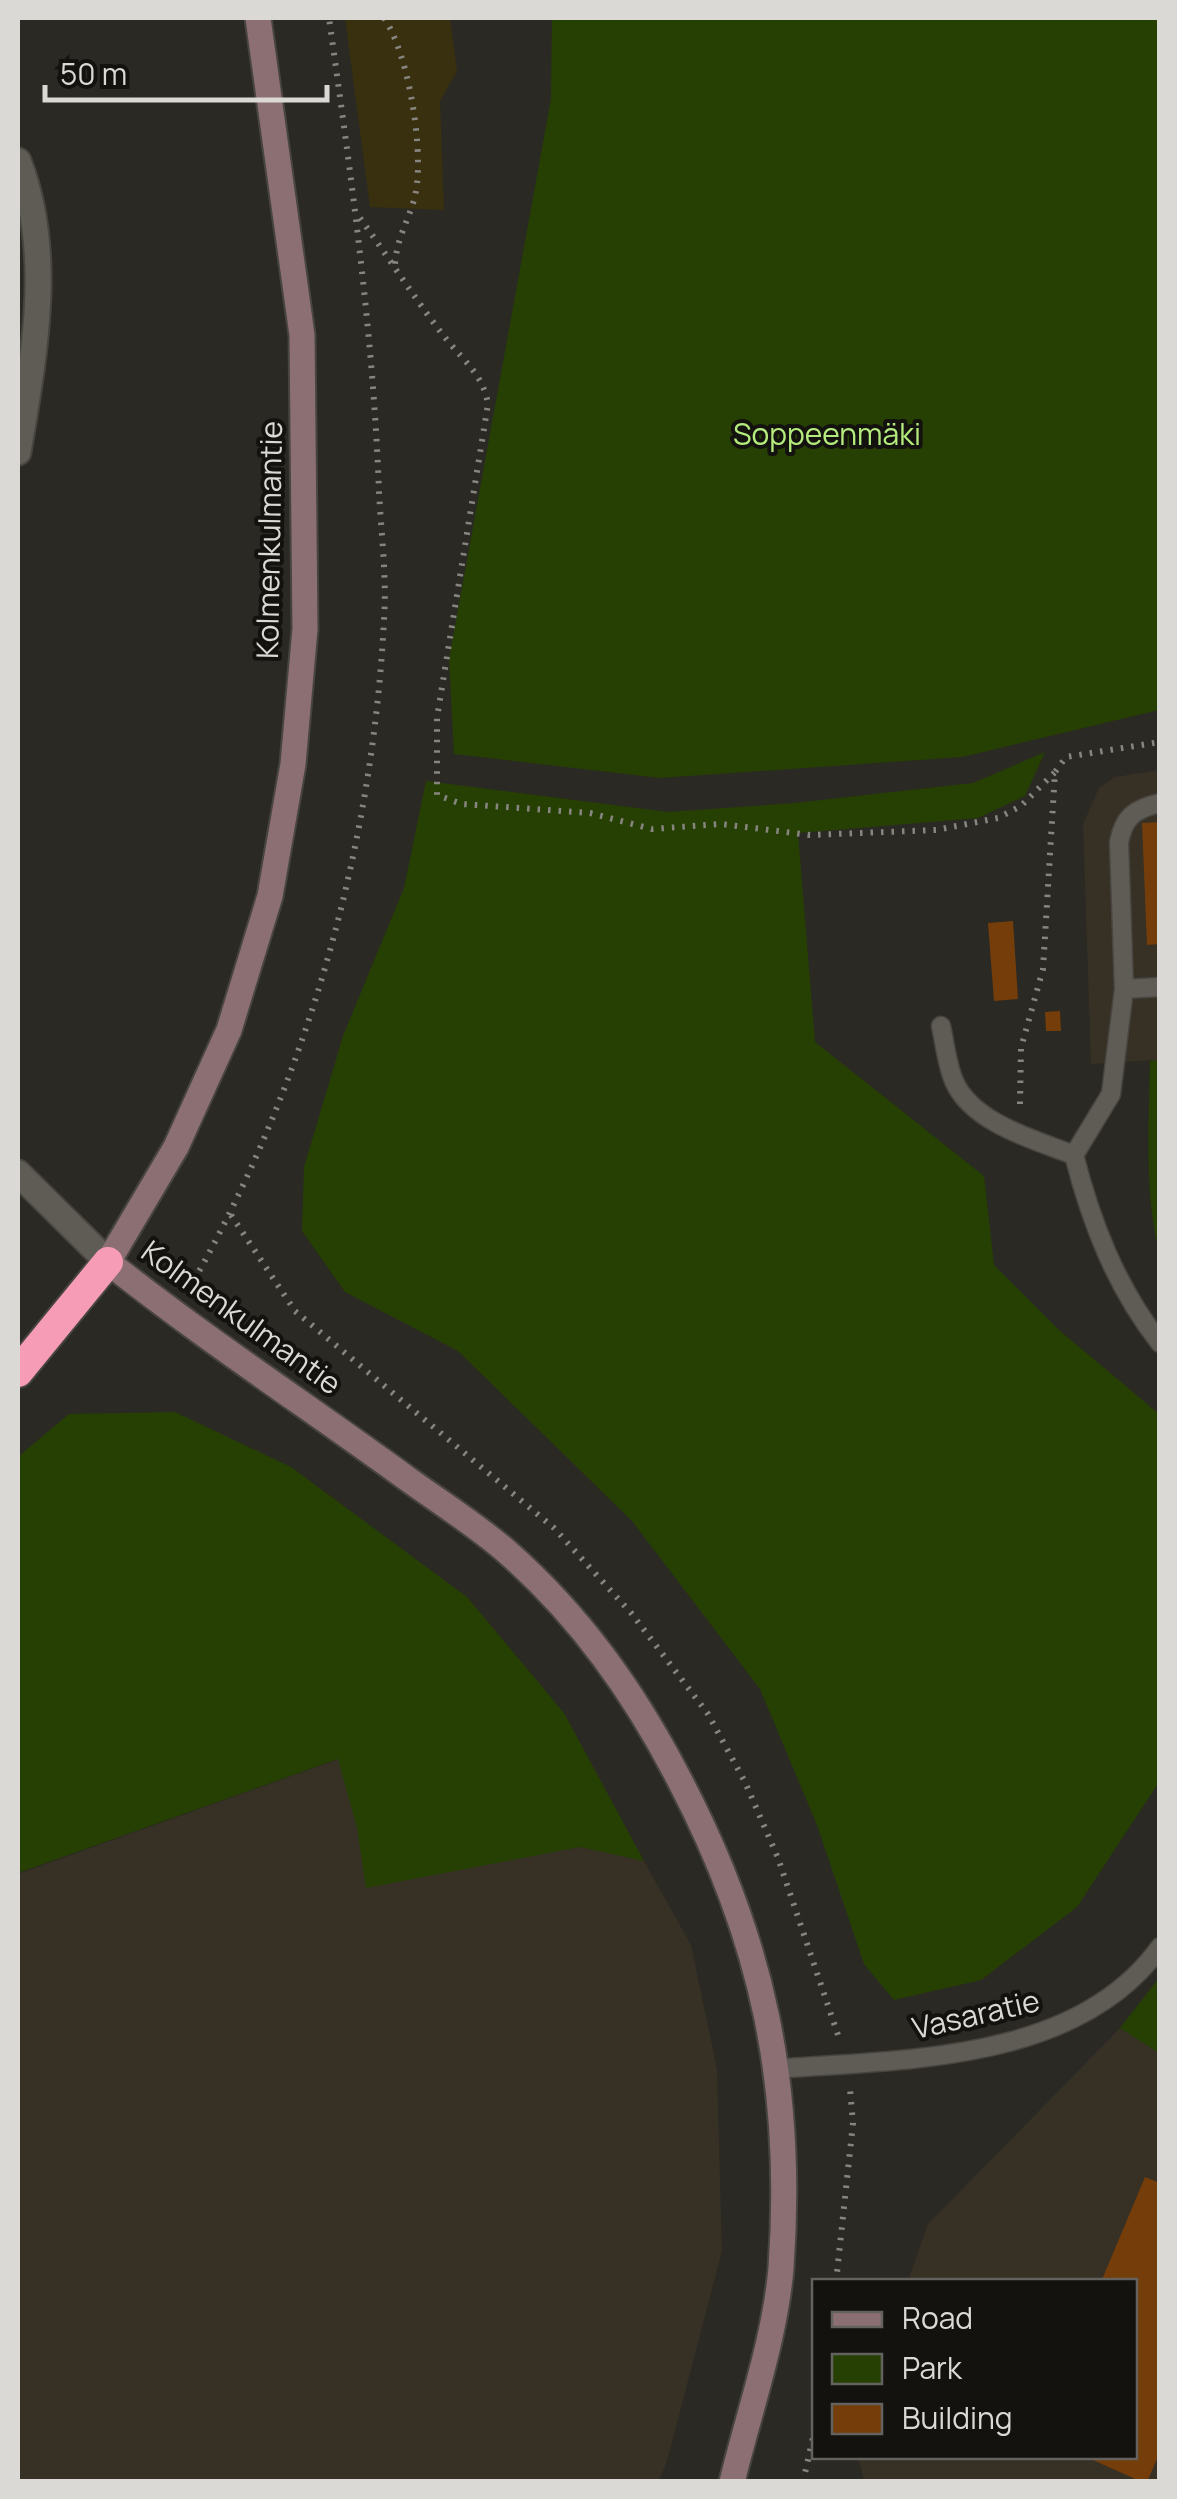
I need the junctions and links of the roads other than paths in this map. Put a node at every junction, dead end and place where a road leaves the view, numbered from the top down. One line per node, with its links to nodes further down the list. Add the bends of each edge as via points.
1 (258, 18): 10 (street, Kolmenkulmantie, via 302,335 305,611 293,764 270,896 229,1030 176,1147)
2 (18, 160): 3 (street, via 32,197 39,296)
3 (18, 452)
4 (1160, 803): 6 (lane, via 1139,808 1124,822 1119,842)
5 (1160, 987): 6 (lane)
6 (1124, 989): 8 (lane, via 1111,1094)
7 (942, 1026): 8 (lane, via 955,1084 982,1112)
8 (1074, 1154): 11 (lane, via 1092,1223)
9 (18, 1173): 10 (street)
10 (108, 1262): 12 (highway); 14 (street, Kolmenkulmantie, via 505,1550 581,1624 644,1711 716,1848 746,1925)
11 (1160, 1343)
12 (18, 1372)
13 (1160, 1947): 14 (lane, Vasaratie, via 1142,1972 1074,2020 904,2060)
14 (775, 2069): 15 (street, Kolmenkulmantie, via 784,2190 780,2272)
15 (732, 2482)

